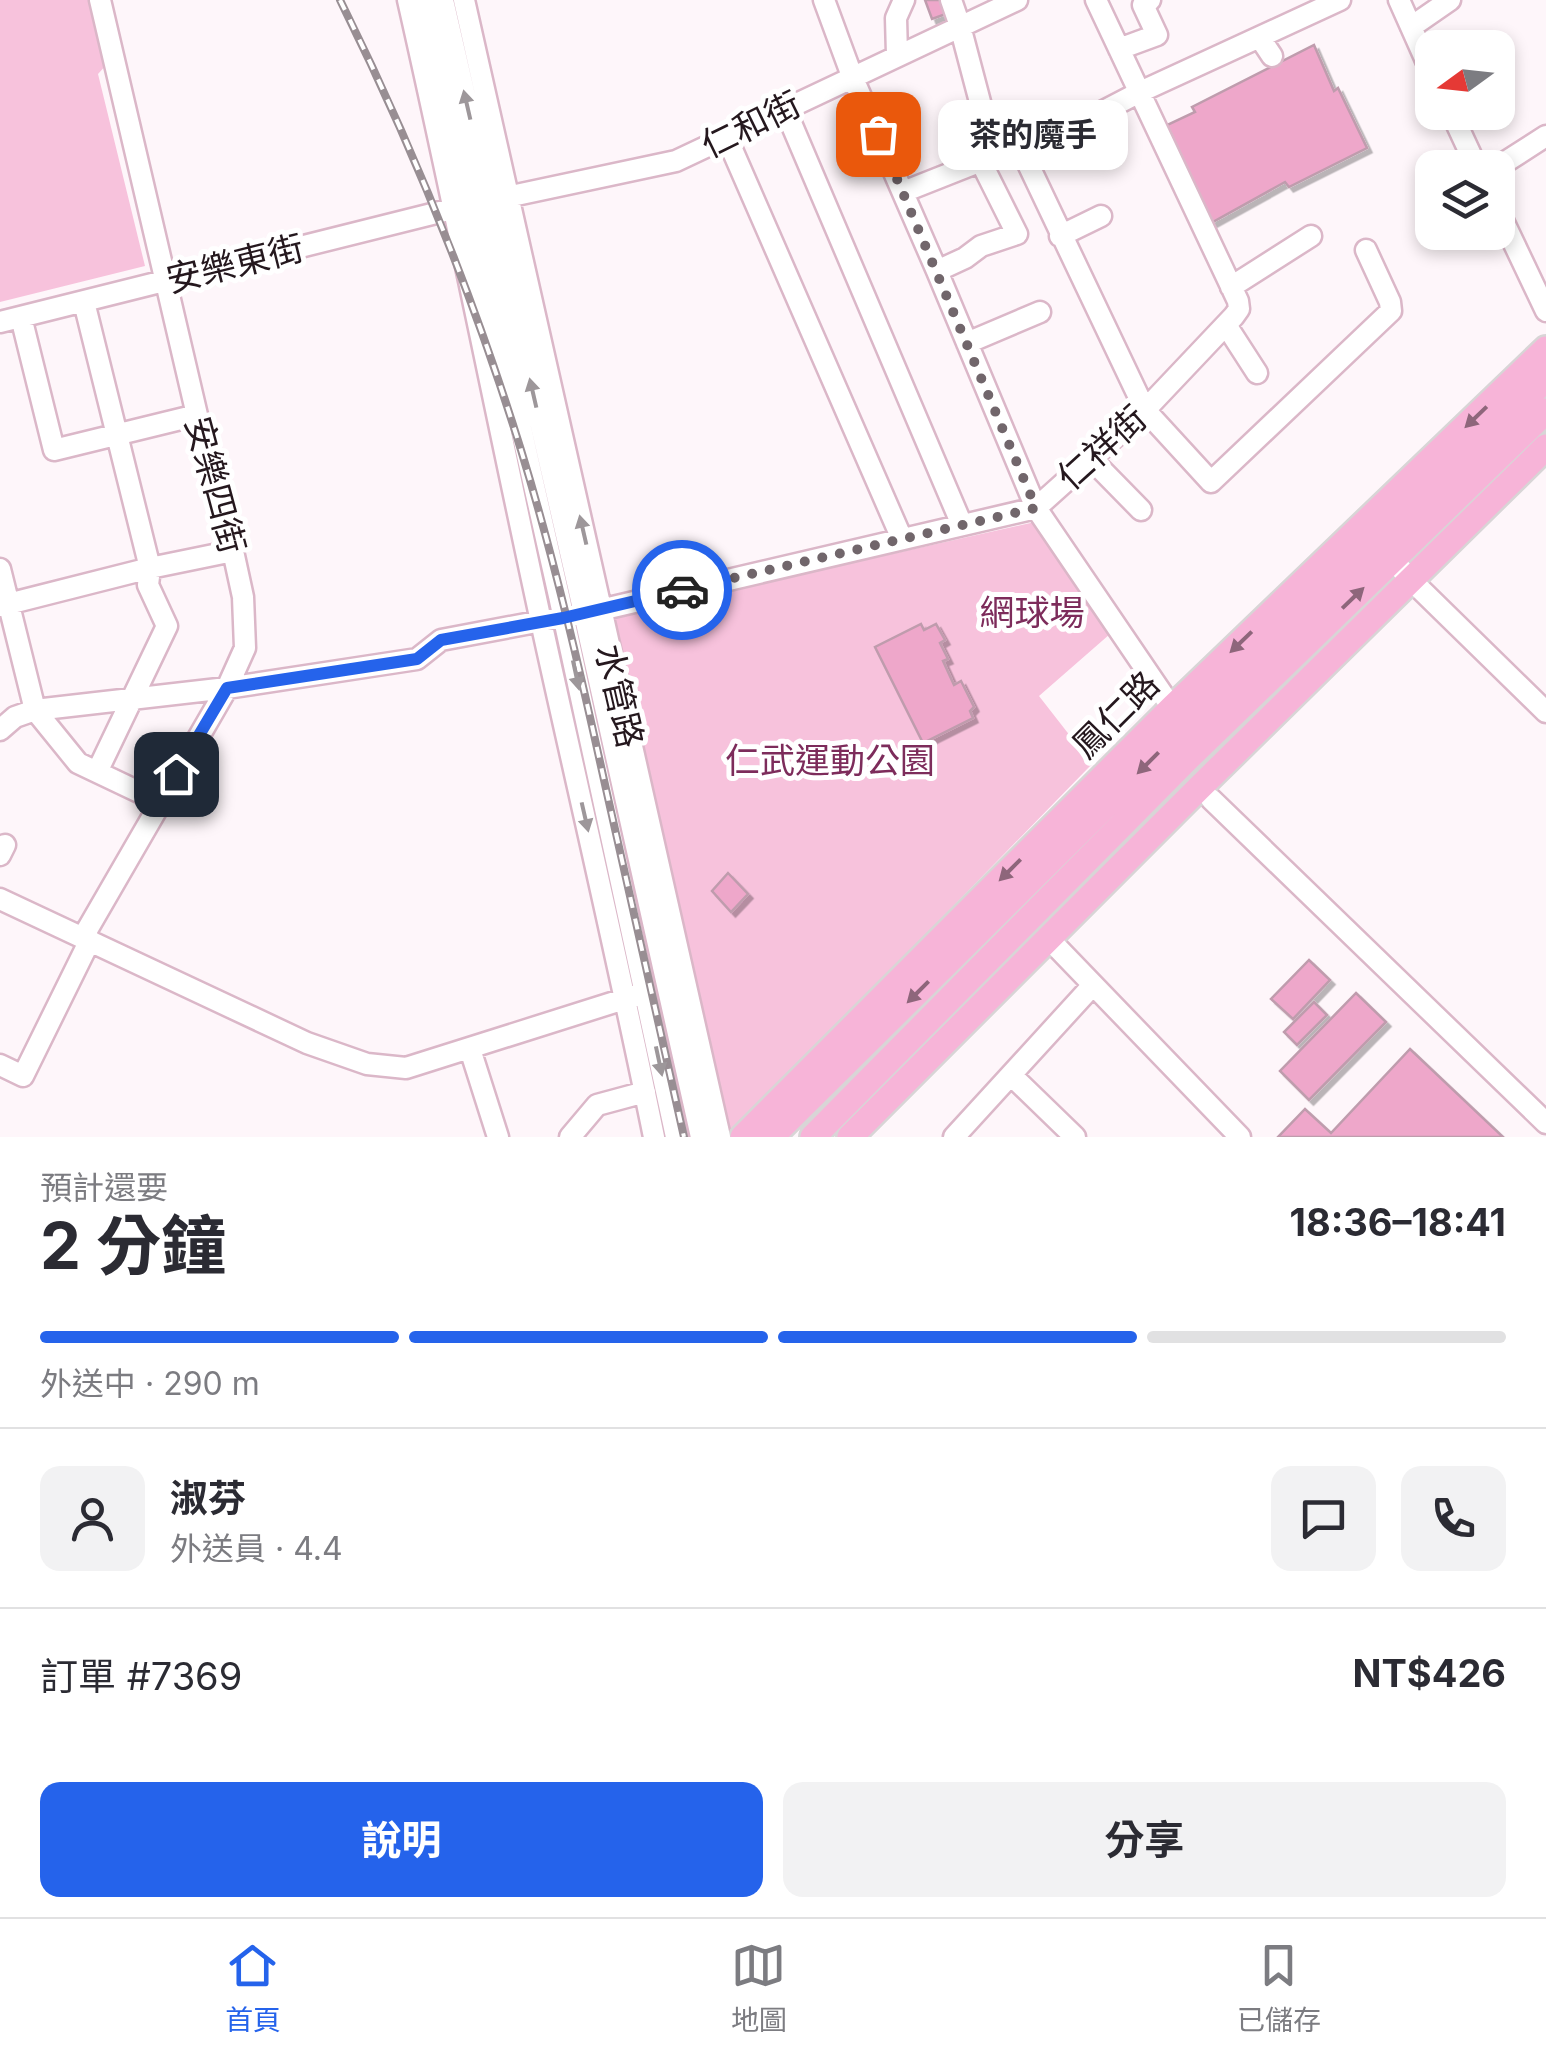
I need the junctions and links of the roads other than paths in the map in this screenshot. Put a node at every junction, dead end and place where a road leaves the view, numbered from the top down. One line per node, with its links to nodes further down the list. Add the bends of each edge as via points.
1 (100, 0): 38 (street, 安樂四街)
2 (408, 0): 31 (street)
3 (424, 0): 31 (street)
4 (443, 0): 31 (street, one-way to 4)
5 (464, 0): 31 (street)
6 (824, 0): 22 (street)
7 (951, 0): 15 (street)
8 (1017, 0): 15 (street, 仁和街)
9 (1096, 0): 19 (street)
10 (1150, 0): 19 (street, via 1142,5 1157,35)
11 (1340, 0): 18 (street)
12 (1399, 0): 16 (street)
13 (1450, 0): 16 (street)
14 (900, 3): 20 (street)
15 (960, 26): 20 (street, 仁和街); 29 (street)
16 (1411, 28): 17 (street)
17 (1415, 37)
18 (1260, 38): 21 (street); 23 (street)
19 (1119, 49): 23 (street)
20 (897, 56): 22 (street, 仁和街)
21 (1272, 56)
22 (852, 76): 24 (street, 仁和街); 30 (street)
23 (1140, 92): 25 (street); 39 (street)
24 (785, 109): 27 (street, 仁和街); 58 (street)
25 (1063, 132)
26 (1546, 136): 28 (street)
27 (726, 138): 31 (street, 仁和街, via 676,161); 59 (street)
28 (1515, 156)
29 (987, 158): 30 (street); 33 (street, via 1020,145); 37 (street, via 1017,234)
30 (903, 192): 37 (street)
31 (480, 202): 38 (street, 安樂東街); 66 (street, 水管路); 66 (street, 水管路, one-way to 31); 67 (street, 水管路)
32 (1101, 216): 33 (street)
33 (1060, 236): 50 (street)
34 (1311, 236): 39 (street)
35 (1515, 246): 41 (street)
36 (1366, 250): 50 (street, via 1391,311 1211,482)
37 (937, 270): 46 (street)
38 (166, 281): 40 (street, 安樂東街); 52 (street, 安樂四街)
39 (1231, 287): 45 (street, via 1239,309)
40 (84, 302): 43 (street, 安樂東街); 53 (street)
41 (1546, 311)
42 (1040, 312): 46 (street)
43 (21, 317): 44 (street, 安樂東街); 53 (street, via 54,450)
44 (0, 322)
45 (1226, 325): 48 (street); 50 (street, 仁祥街)
46 (967, 343): 56 (street)
47 (1546, 350): 60 (main road, 鳳仁路, one-way to 60)
48 (1257, 374)
49 (1546, 379): 60 (main road, 鳳仁路)
50 (1144, 410): 55 (street, 仁祥街)
51 (1546, 410): 60 (main road, 鳳仁路)
52 (196, 414): 53 (street); 61 (street, 安樂四街)
53 (117, 436): 62 (street)
54 (1546, 447): 64 (main road)
55 (1092, 458): 56 (street, 仁祥街); 57 (street)
56 (1036, 508): 58 (street, 仁祥街); 72 (street)
57 (1142, 510)
58 (962, 525): 59 (street, 仁祥街)
59 (902, 539): 66 (street, 仁祥街)
60 (1377, 542): 64 (street); 72 (main road, 鳳仁路, one-way to 72); 74 (main road, 鳳仁路, one-way to 60)
61 (233, 551): 62 (street); 68 (street, 安樂四街, via 245,648)
62 (150, 568): 65 (street); 69 (street, via 148,585 167,626)
63 (0, 569): 65 (street)
64 (1411, 580): 71 (street); 76 (main road)
65 (4, 605): 70 (street)
66 (583, 614): 67 (street, 仁祥街); 82 (street, 水管路); 83 (street, 水管路, one-way to 83); 97 (street, 水管路)
67 (542, 622): 68 (street, 仁祥街, via 441,640 417,659); 83 (street, 水管路, one-way to 83)
68 (227, 688): 69 (street, 仁祥街); 77 (street, 安樂四街)
69 (134, 700): 70 (street, 仁祥街); 75 (street)
70 (35, 710): 73 (street); 75 (street, via 78,763)
71 (1546, 712)
72 (1176, 720): 74 (street); 87 (main road, 鳳仁路, one-way to 87); 98 (main road, 鳳仁路, one-way to 98)
73 (0, 730)
74 (1188, 758): 76 (street); 89 (main road, 鳳仁路)
75 (97, 772): 77 (street)
76 (1205, 794): 80 (main road); 90 (street)
77 (160, 802): 79 (street, 安樂四街)
78 (0, 899): 79 (street)
79 (86, 938): 84 (street, via 307,1043 366,1064 406,1068); 85 (street, 安樂四街, via 23,1076)
80 (1048, 939): 81 (street); 91 (main road)
81 (1093, 984): 86 (street); 103 (street)
82 (668, 987): 83 (street); 96 (street, 水管路)
83 (635, 996): 84 (street); 88 (street, 水管路); 95 (street, 水管路, one-way to 95)
84 (470, 1048): 92 (street)
85 (0, 1065)
86 (1011, 1075): 101 (street); 102 (street)
87 (823, 1085): 89 (street); 99 (main road, 鳳仁路)
88 (645, 1092): 93 (street, via 597,1104); 94 (street, 水管路)
89 (844, 1106): 91 (street); 100 (main road, 鳳仁路)
90 (1546, 1123)
91 (862, 1133)
92 (498, 1137)
93 (570, 1137)
94 (654, 1137)
95 (676, 1137)
96 (701, 1137)
97 (720, 1137)
98 (743, 1137)
99 (771, 1137)
100 (814, 1137)
101 (954, 1137)
102 (1075, 1137)
103 (1240, 1137)

